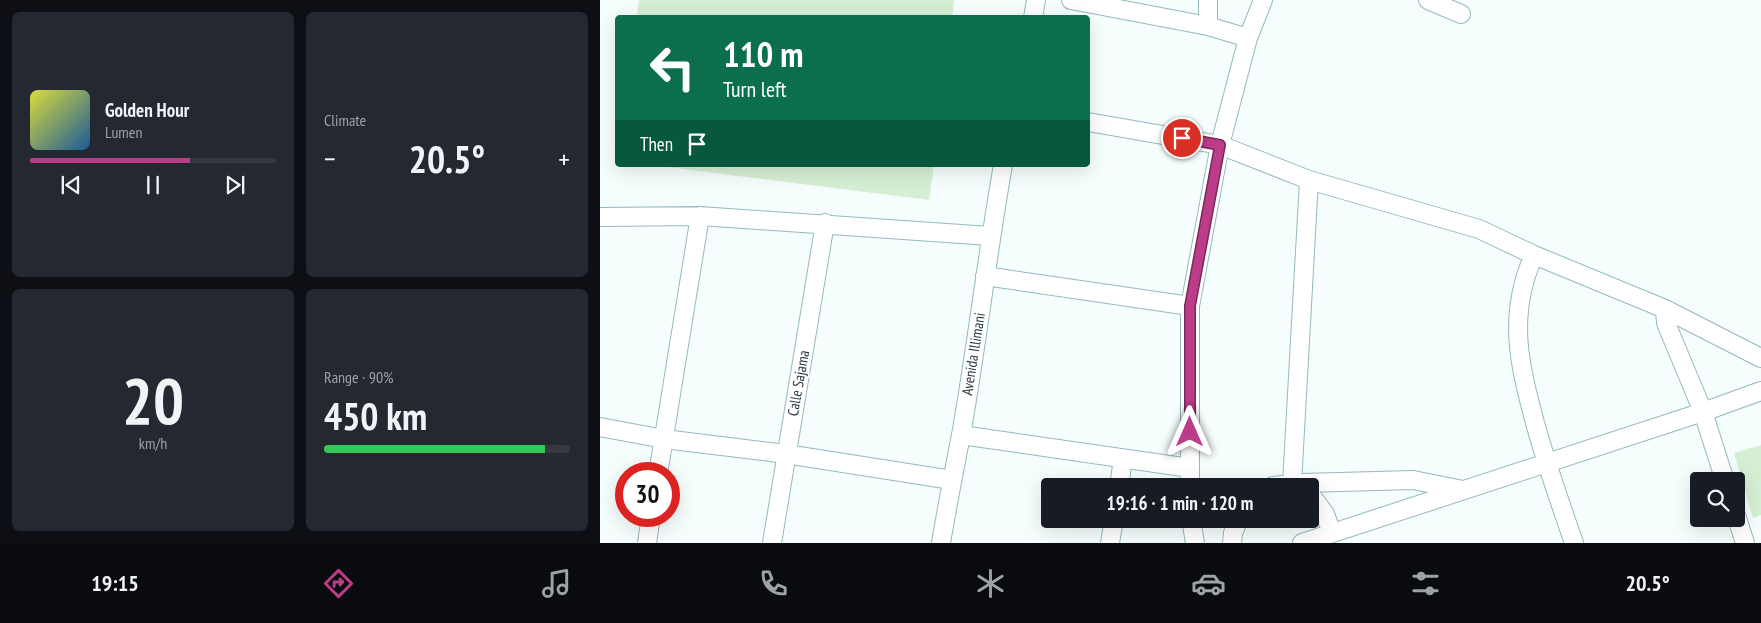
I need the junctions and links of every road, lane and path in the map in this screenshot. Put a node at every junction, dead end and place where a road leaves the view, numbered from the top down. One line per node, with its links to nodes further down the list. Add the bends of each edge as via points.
1 (1036, 0): 7 (street)
2 (1071, 0): 8 (street)
3 (1208, 0): 8 (street)
4 (1262, 0): 9 (street)
5 (1428, 0): 6 (street)
6 (1461, 14)
7 (1034, 15)
8 (1208, 26): 9 (street)
9 (1248, 38): 11 (street)
10 (1090, 122): 11 (street)
11 (1220, 145): 13 (street); 20 (street)
12 (1003, 167): 17 (street, Avenida Illimani)
13 (1309, 180): 18 (street, via 1479,229); 36 (street)
14 (700, 216): 15 (street); 16 (street); 27 (street)
15 (600, 217)
16 (825, 224): 17 (street); 28 (street, Calle Sajama)
17 (990, 236): 19 (street, Avenida Illimani)
18 (1534, 255): 21 (street); 31 (street, via 1521,297 1518,350)
19 (986, 276): 20 (street); 26 (street, Avenida Illimani)
20 (1190, 306): 32 (street)
21 (1665, 309): 22 (street); 24 (street, via 1666,323)
22 (1761, 358)
23 (1761, 391): 24 (street)
24 (1704, 412): 31 (street); 33 (street)
25 (600, 427): 27 (street)
26 (961, 436): 29 (street); 37 (street, Avenida Illimani)
27 (664, 439): 28 (street); 30 (street)
28 (786, 454): 37 (street); 48 (street, Calle Sajama)
29 (1124, 459): 32 (street); 34 (street)
30 (660, 462)
31 (1546, 463): 39 (street); 54 (street)
32 (1190, 468): 35 (street)
33 (1722, 472)
34 (1120, 478)
35 (1190, 478)
36 (1302, 478)
37 (952, 480): 49 (street, Avenida Illimani)
38 (1319, 486): 39 (street, via 1414,480)
39 (1463, 490): 46 (street)
40 (1319, 508): 46 (street)
41 (649, 527): 47 (street)
42 (1740, 527): 55 (street)
43 (1112, 528): 50 (street)
44 (1192, 528): 51 (street)
45 (1235, 528): 52 (street)
46 (1332, 533): 53 (street)
47 (647, 543)
48 (772, 543)
49 (941, 543)
50 (1110, 543)
51 (1195, 543)
52 (1232, 543)
53 (1302, 543)
54 (1574, 543)
55 (1745, 543)

